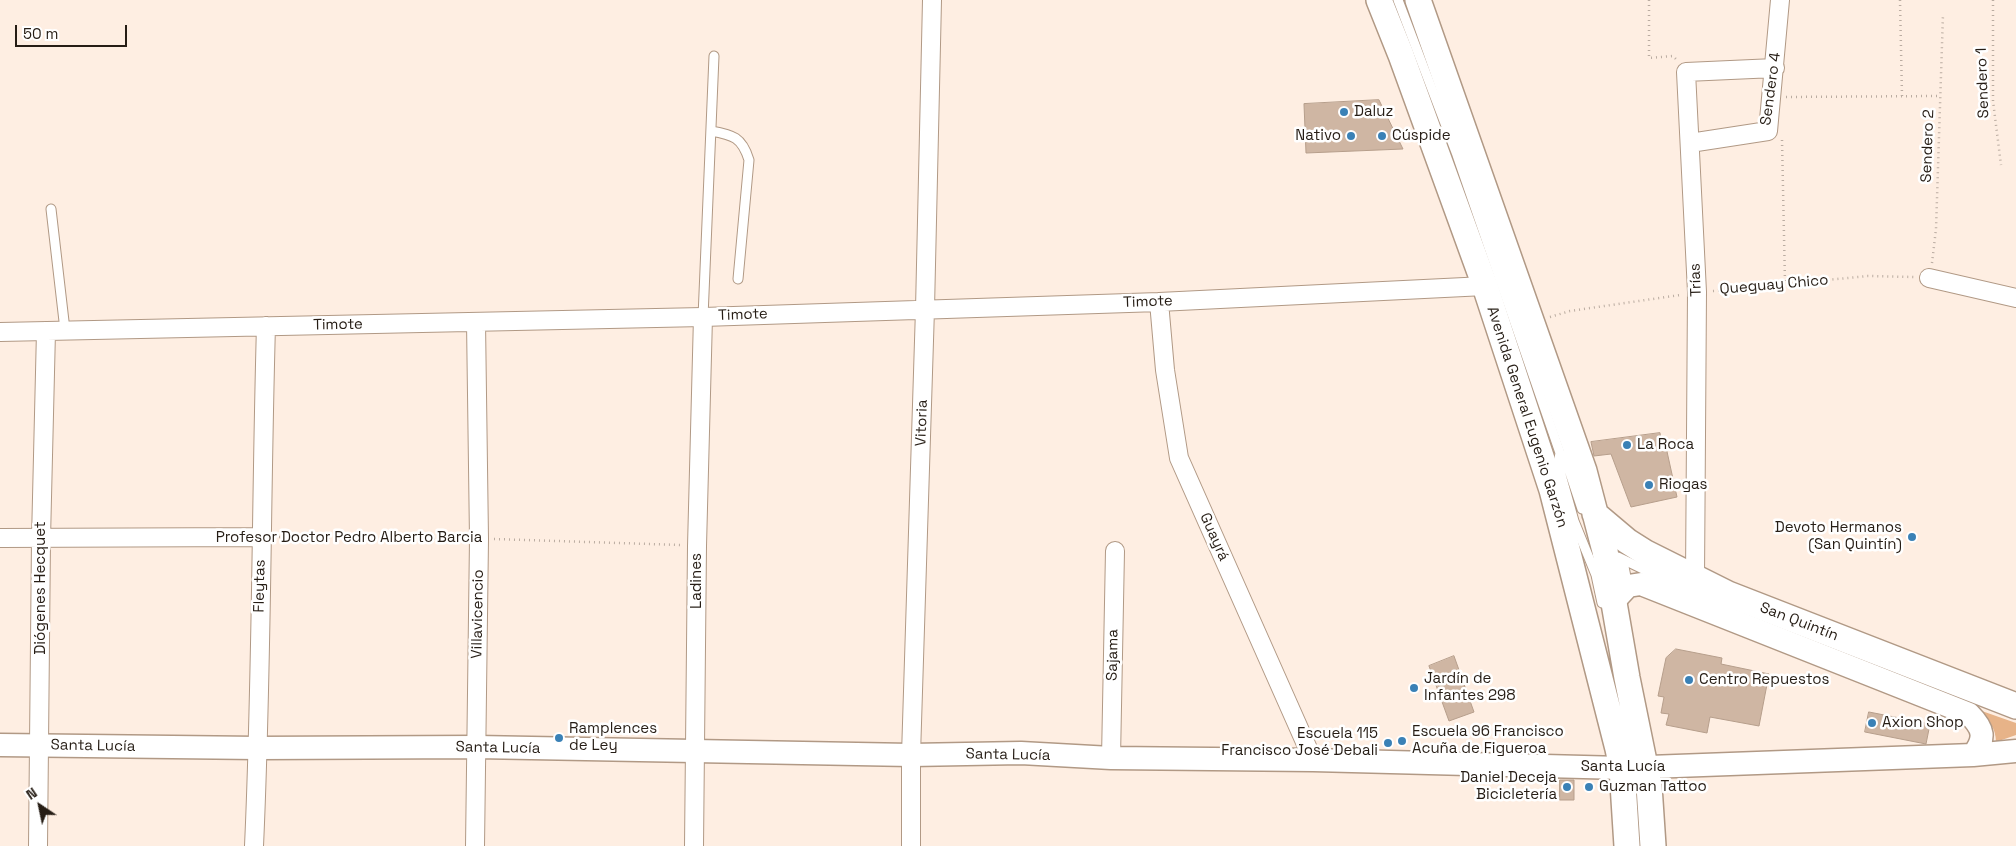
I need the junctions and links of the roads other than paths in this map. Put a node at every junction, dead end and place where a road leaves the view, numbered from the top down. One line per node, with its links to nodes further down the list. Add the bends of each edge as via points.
1 (932, 0): 16 (street, Vitoria)
2 (1379, 0): 13 (main road, Avenida General Eugenio Garzón)
3 (1398, 0): 23 (lane, Avenida General Eugenio Garzón, via 1457,155)
4 (1418, 0): 24 (main road, Avenida General Eugenio Garzón, via 1584,472)
5 (1780, 0): 7 (street, Sendero 4)
6 (714, 56): 8 (lane)
7 (1775, 68): 9 (street, Sendero 4, via 1768,131); 9 (street, Trías, via 1686,72)
8 (711, 131): 12 (lane, via 738,139 749,160); 17 (lane)
9 (1690, 143): 30 (street, Trías, via 1697,292)
10 (51, 209): 20 (lane)
11 (1929, 278): 14 (street)
12 (738, 279)
13 (1485, 286): 15 (street, Timote); 44 (main road, Avenida General Eugenio Garzón, via 1561,520)
14 (2016, 298)
15 (1159, 302): 16 (street, Timote); 43 (street, Guayrá, via 1165,370 1179,458)
16 (925, 309): 17 (street, Timote); 40 (street, Vitoria)
17 (703, 317): 18 (street, Timote); 39 (street, Ladines)
18 (476, 322): 19 (street, Timote); 36 (street, Villavicencio)
19 (266, 326): 20 (street, Timote); 25 (street, Fleytas)
20 (65, 330): 21 (street, Timote)
21 (46, 331): 22 (street, Timote); 27 (street, Diógenes Hecquet)
22 (0, 332)
23 (1560, 453): 24 (lane, Avenida General Eugenio Garzón); 31 (lane, Avenida General Eugenio Garzón, via 1558,464 1574,521)
24 (1590, 521): 29 (main road, Avenida General Eugenio Garzón); 30 (main road, San Quintín)
25 (260, 537): 27 (street, Profesor Doctor Pedro Alberto Barcia); 37 (street, Fleytas)
26 (0, 538): 27 (street, Profesor Doctor Pedro Alberto Barcia)
27 (41, 539): 35 (street, Diógenes Hecquet)
28 (1115, 551): 42 (street, Sajama)
29 (1613, 557): 31 (main road, Avenida General Eugenio Garzón); 32 (lane)
30 (1695, 577): 33 (main road, San Quintín, via 1728,594)
31 (1609, 608): 41 (street, San Quintín, via 1628,586 1641,584 1969,714 1977,722 1982,738); 44 (main road, Avenida General Eugenio Garzón, via 1626,678)
32 (1733, 608)
33 (2016, 706)
34 (0, 745): 35 (street, Santa Lucía)
35 (40, 746): 37 (street, Santa Lucía); 45 (street, Diógenes Hecquet)
36 (477, 747): 37 (street, Santa Lucía); 39 (street, Santa Lucía); 47 (street, Villavicencio)
37 (258, 748): 46 (street, Fleytas)
38 (2016, 750): 41 (street, Santa Lucía)
39 (696, 751): 40 (street, Santa Lucía); 48 (street, Ladines)
40 (911, 755): 42 (street, Santa Lucía, via 1020,753); 49 (street, Vitoria)
41 (1973, 755): 44 (street, Santa Lucía)
42 (1111, 758): 43 (street, Santa Lucía)
43 (1312, 760): 44 (street, Santa Lucía)
44 (1634, 768): 50 (main road, Avenida General Eugenio Garzón); 51 (main road, Avenida General Eugenio Garzón, via 1651,807)
45 (38, 846)
46 (254, 846)
47 (475, 846)
48 (694, 846)
49 (911, 846)
50 (1627, 846)
51 (1653, 846)

